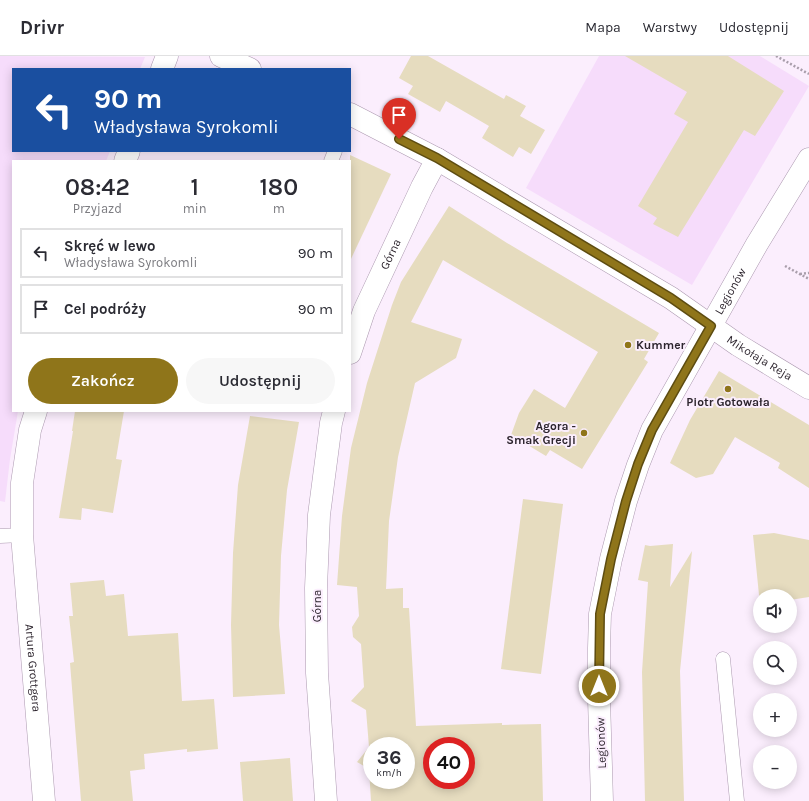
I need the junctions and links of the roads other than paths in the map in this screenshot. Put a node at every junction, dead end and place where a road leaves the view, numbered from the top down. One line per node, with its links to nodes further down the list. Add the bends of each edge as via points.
1 (167, 56): 3 (street)
2 (221, 56): 4 (street)
3 (162, 68)
4 (248, 68)
5 (351, 117): 6 (street, Mikołaja Reja)
6 (437, 158): 8 (street, Mikołaja Reja, via 671,298); 9 (street, Górna, via 364,311)
7 (809, 159): 8 (street, Legionów)
8 (711, 326): 10 (street, Mikołaja Reja); 18 (street, Legionów, via 652,430 626,501 611,559 600,614)
9 (351, 350)
10 (809, 388)
11 (36, 412): 13 (street, Artura Grottgera, via 30,430 22,483)
12 (333, 412): 17 (street, Górna, via 319,514 316,588 317,673)
13 (22, 535): 14 (lane); 16 (street, Artura Grottgera)
14 (0, 536)
15 (723, 659): 19 (lane)
16 (44, 801)
17 (326, 801)
18 (602, 801)
19 (737, 801)

